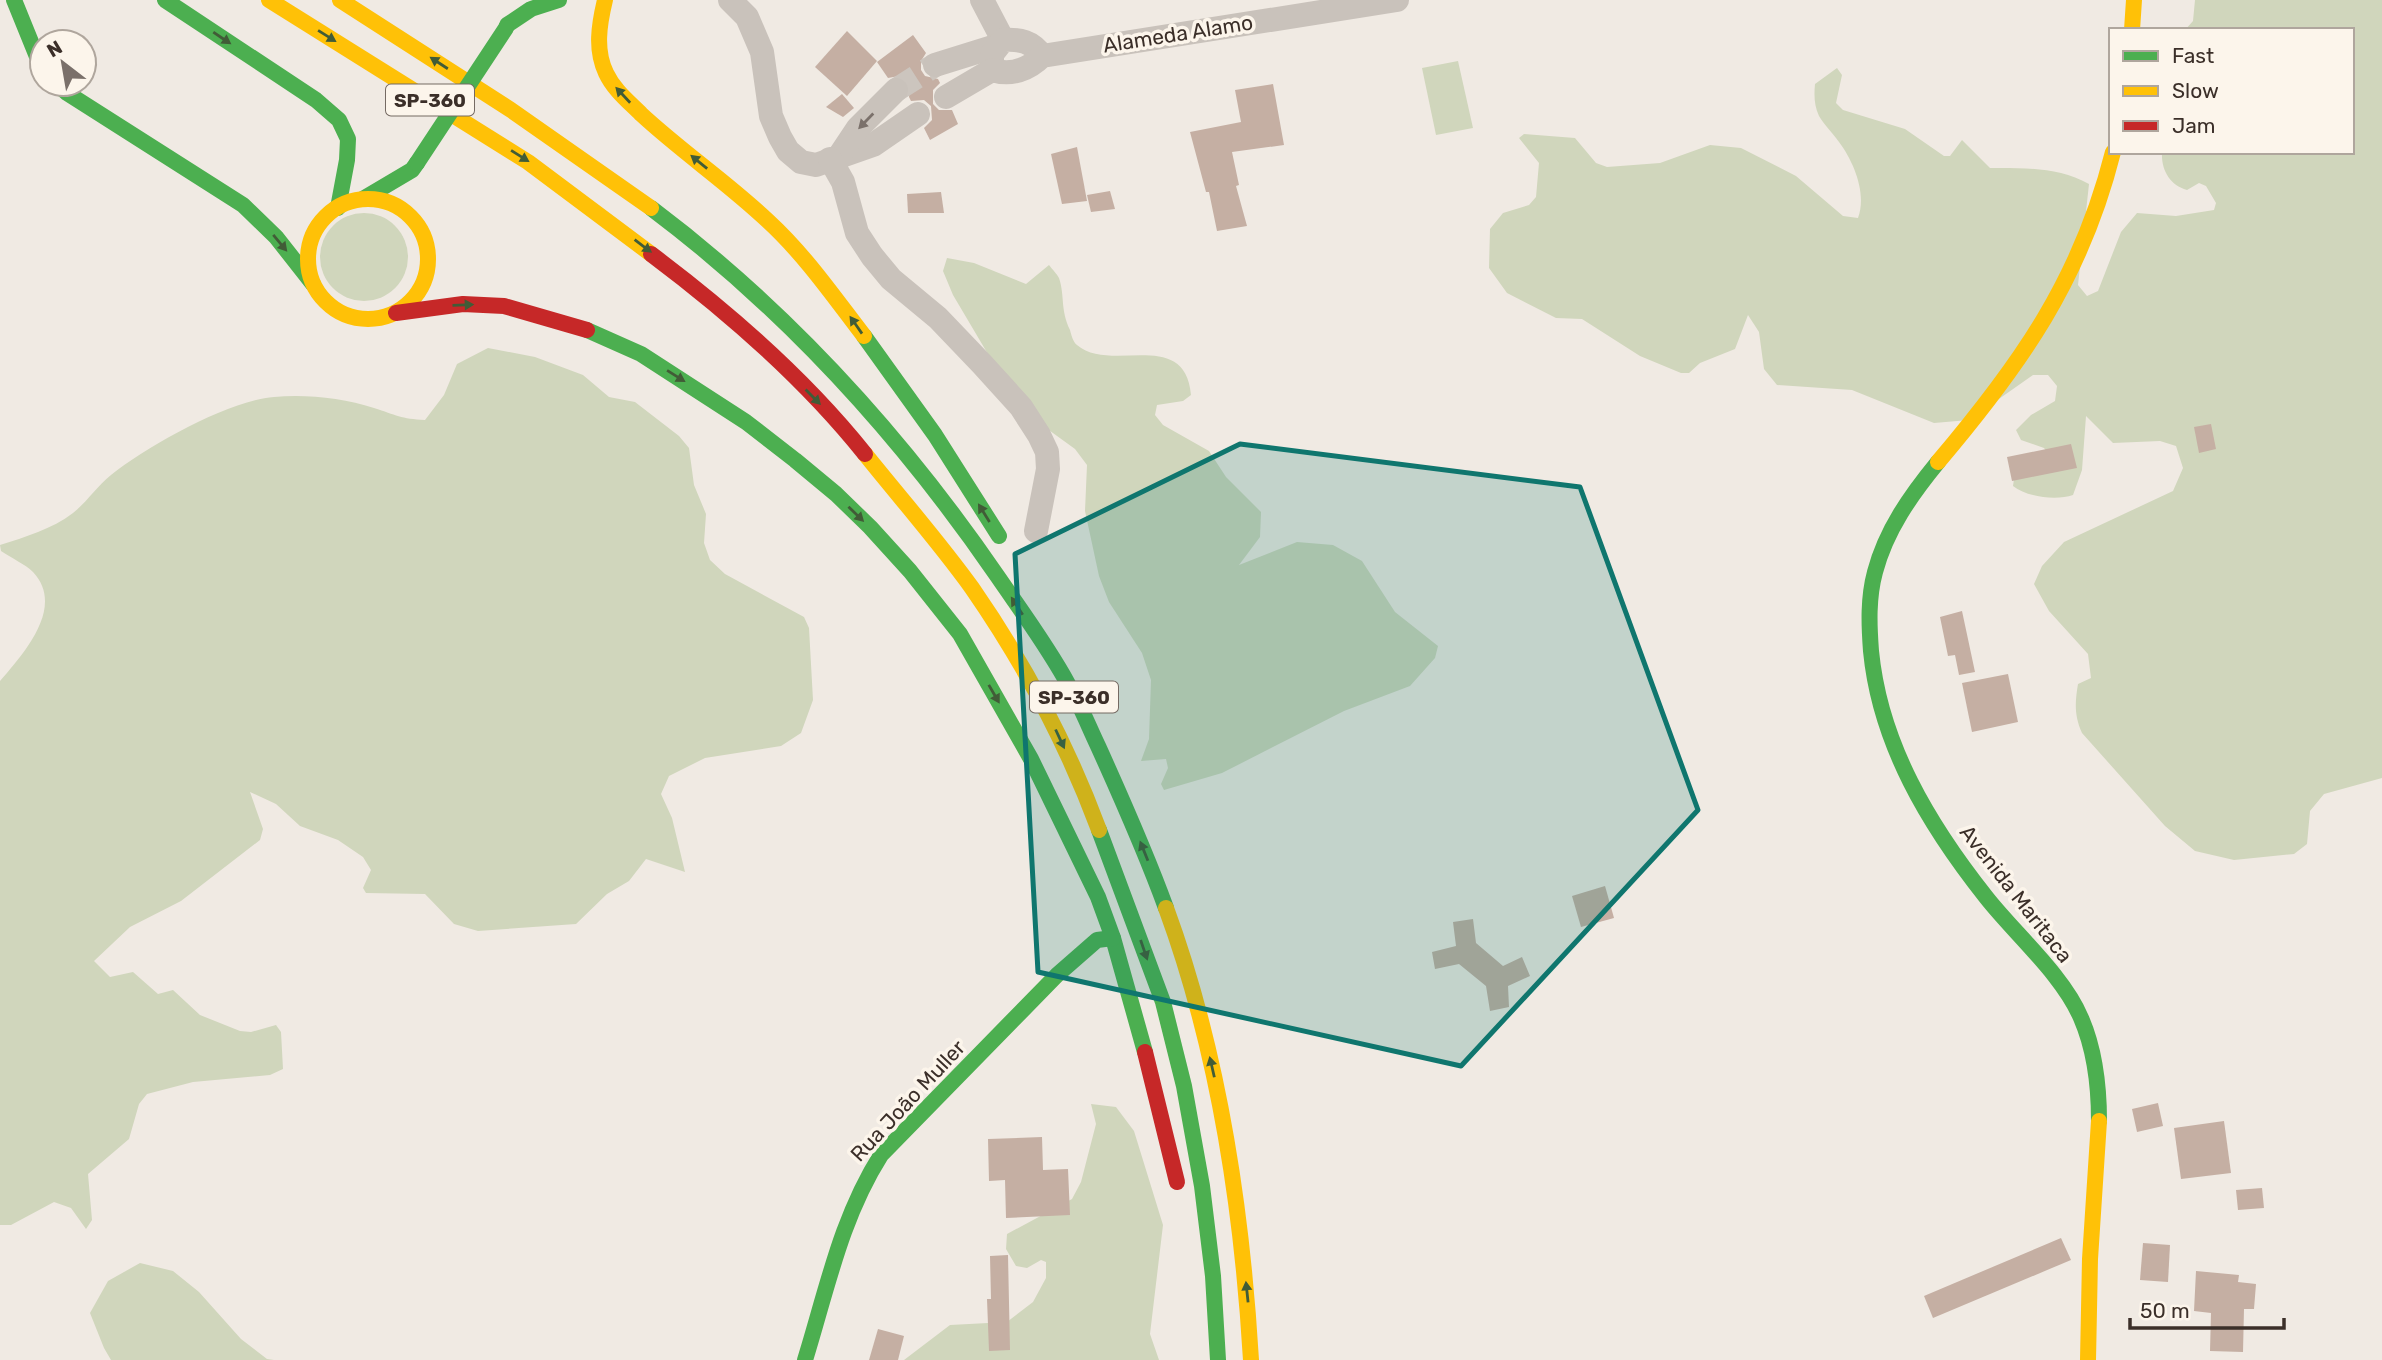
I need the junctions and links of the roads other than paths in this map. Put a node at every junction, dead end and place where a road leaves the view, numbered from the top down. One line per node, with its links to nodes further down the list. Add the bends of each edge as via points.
1 (14, 0): 14 (main road)
2 (165, 0): 27 (main road, one-way to 27, via 339,120 348,150)
3 (269, 0): 42 (main road, SP-360, one-way to 42, via 528,162 699,290 848,433 971,587 1058,732 1163,1002 1202,1186 1213,1276)
4 (340, 0): 35 (main road, SP-360, one-way to 4, via 969,533 908,454 858,397 749,289 678,229 565,146)
5 (556, 0): 12 (main road, via 531,9)
6 (605, 0): 33 (main road, one-way to 6, via 896,377 829,288 785,237 657,128 610,81 597,34)
7 (730, 0): 23 (street, via 747,17 762,51 771,116 788,151 802,162 816,165)
8 (982, 0): 15 (street)
9 (1397, 0): 16 (street, Alameda Alamo)
10 (2134, 0): 13 (main road)
11 (509, 6): 12 (main road)
12 (506, 27): 24 (main road, bridge)
13 (2133, 28)
14 (28, 34)
15 (997, 52): 16 (street, via 1019,39); 16 (street, Alameda Alamo, via 1000,73 1024,69); 17 (street, Alameda Alamo); 19 (street, Alameda Alamo)
16 (1042, 56)
17 (935, 65)
18 (896, 90): 23 (street, one-way to 23)
19 (946, 97)
20 (74, 98): 26 (main road)
21 (918, 114): 23 (street, via 873,145)
22 (2112, 154): 44 (main road, Avenida Maritaca, via 2089,234 2061,293 2021,358 1899,512 1879,553 1870,599 1871,664 1882,718 1899,759 1921,803 1977,886 2059,982 2081,1017 2095,1061 2099,1118)
23 (835, 157): 32 (street, via 857,233 872,256 982,364 1039,435 1048,468)
24 (414, 166): 25 (main road); 29 (main road)
25 (363, 199): 27 (main road); 29 (main road, via 396,206)
26 (243, 205): 28 (main road); 30 (main road, one-way to 30, via 276,237)
27 (338, 208): 30 (main road, via 314,221 308,263)
28 (282, 215)
29 (421, 229): 31 (main road, via 429,252 426,276 415,298)
30 (313, 285): 31 (main road, via 327,304 348,317 372,320)
31 (396, 313): 36 (main road, one-way to 36, via 463,304 505,306 583,328 641,354 693,386 805,468 870,527 960,634 1031,759)
32 (1036, 531)
33 (1008, 552)
34 (1036, 606): 35 (main road)
35 (1068, 683): 43 (main road, SP-360, one-way to 35, via 1238,1203 1199,1010 1130,817)
36 (1098, 897): 37 (main road); 38 (main road)
37 (1113, 938): 38 (main road, via 1097,940); 39 (main road)
38 (1057, 975): 41 (main road, Rua João Muller, via 908,1126 866,1176 840,1237)
39 (1179, 1192)
40 (1199, 1294): 42 (main road, via 1205,1334)
41 (805, 1360)
42 (1216, 1360)
43 (1251, 1360)
44 (2088, 1360)

